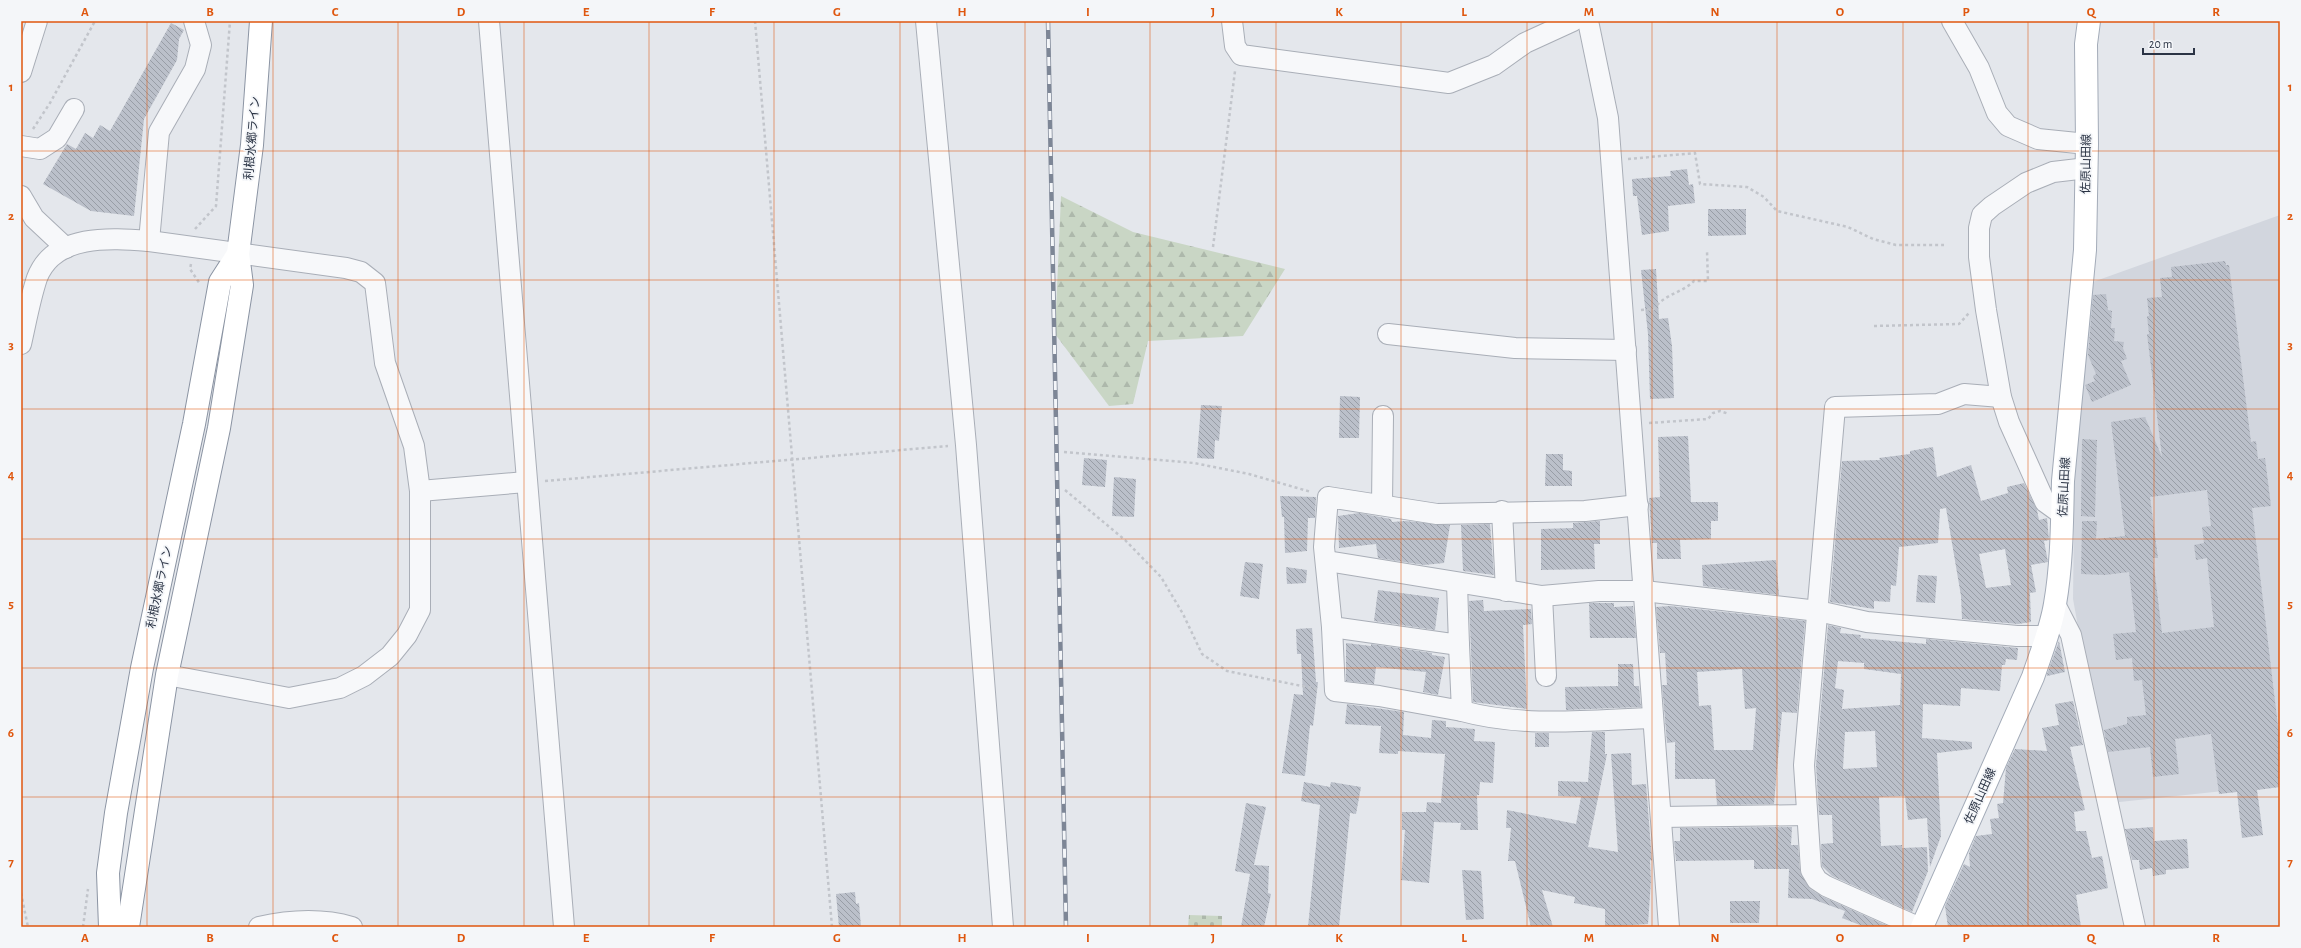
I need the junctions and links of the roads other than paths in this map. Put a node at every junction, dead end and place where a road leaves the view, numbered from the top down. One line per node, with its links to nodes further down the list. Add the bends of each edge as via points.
1 (38, 21): 11 (street)
2 (194, 21): 17 (street, via 201,45 195,69 159,132)
3 (261, 21): 19 (main road, 利根水郷ライン, via 252,145)
4 (489, 21): 25 (street)
5 (926, 21): 52 (street, via 966,444)
6 (1232, 21): 7 (street, via 1235,46 1241,55 1449,83 1494,65 1525,43)
7 (1573, 21)
8 (1588, 21): 22 (street, via 1608,118)
9 (1952, 21): 13 (street, via 1979,68 1997,113 2008,126 2038,139)
10 (2089, 21): 13 (main road, 佐原山田線, via 2086,44)
11 (21, 72)
12 (74, 109): 14 (street, via 57,138 40,149)
13 (2087, 144): 15 (main road, 佐原山田線)
14 (21, 147)
15 (2086, 168): 23 (street, via 2053,172 2036,178 1982,215 1979,228 1979,257); 30 (main road, 佐原山田線, via 2085,250)
16 (21, 196): 18 (street, via 34,218)
17 (149, 241): 18 (street, via 101,239 84,241); 19 (street)
18 (66, 248): 21 (street, via 52,257 38,277)
19 (238, 254): 26 (street, via 346,268 361,272 375,284 385,363 414,446); 41 (main road, 利根水郷ライン, via 242,285 231,360); 47 (main road, 利根水郷ライン, via 220,282 194,424 140,675 108,873)
20 (1388, 334): 22 (street, via 1515,348)
21 (21, 344)
22 (1626, 350): 28 (street)
23 (2001, 397): 30 (street, via 2045,502); 37 (street, via 1964,394 1938,404 1835,407)
24 (1383, 416): 27 (street)
25 (526, 482): 26 (street); 51 (street)
26 (420, 491): 41 (street, via 420,610 407,635 390,656 364,676 340,688 289,698)
27 (1382, 505): 29 (street, via 1438,514); 31 (street, via 1328,497 1324,547)
28 (1638, 505): 29 (street, via 1585,511); 33 (street)
29 (1502, 511): 34 (street)
30 (2062, 515): 36 (main road, 佐原山田線)
31 (1327, 562): 32 (street); 38 (street)
32 (1457, 583): 34 (street); 40 (street)
33 (1644, 590): 35 (street); 37 (street); 44 (street)
34 (1506, 591): 35 (street)
35 (1542, 596): 42 (street)
36 (2055, 604): 39 (main road, 佐原山田線); 56 (street, via 2071,635)
37 (1818, 611): 39 (street, via 1867,622 2017,636); 45 (street, via 1804,765)
38 (1332, 627): 40 (street); 43 (street, via 1335,691)
39 (2047, 636): 55 (main road, 佐原山田線, via 2015,717)
40 (1459, 645): 43 (street)
41 (167, 675): 48 (main road, 利根水郷ライン)
42 (1546, 676)
43 (1462, 711): 44 (street, via 1489,718 1539,720)
44 (1654, 718): 46 (street)
45 (1807, 815): 46 (street); 54 (street, via 1811,870 1817,880)
46 (1661, 816): 53 (street)
47 (110, 927)
48 (128, 927)
49 (259, 927): 50 (street, via 294,921 321,921)
50 (352, 927)
51 (564, 927)
52 (1003, 927)
53 (1669, 927)
54 (1918, 927)
55 (1922, 927)
56 (2135, 927)

